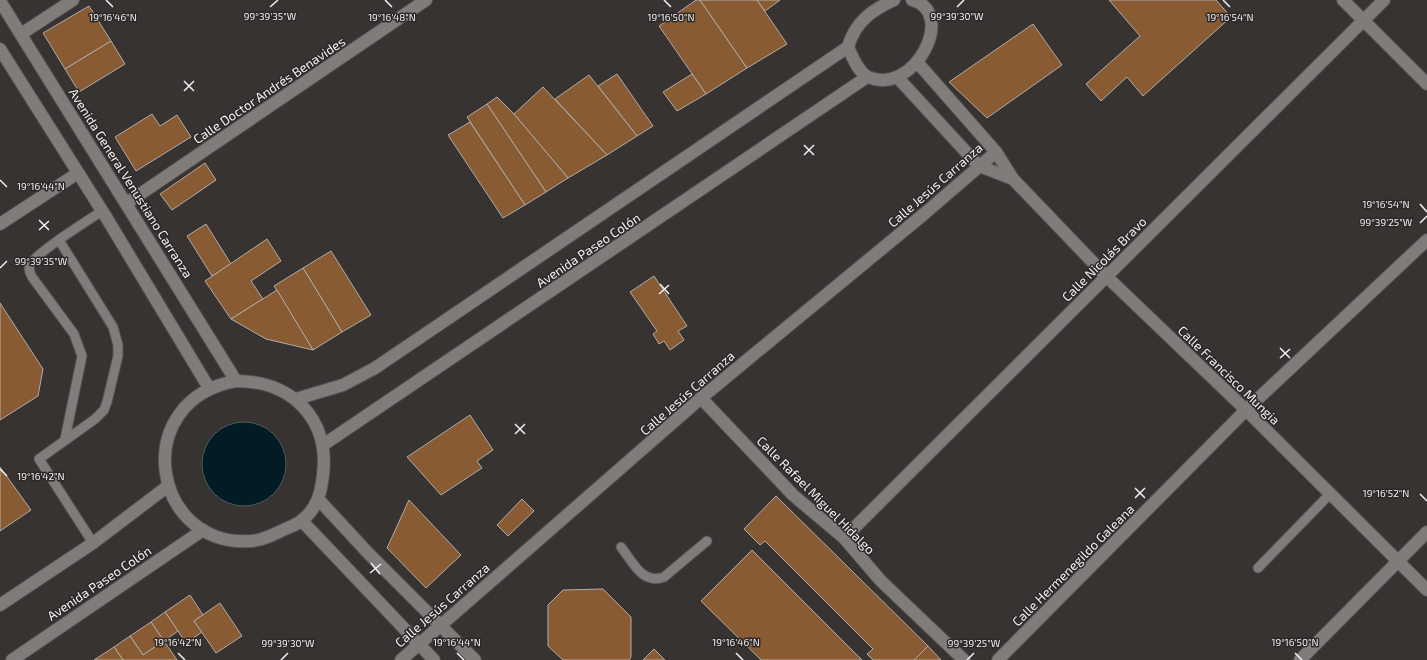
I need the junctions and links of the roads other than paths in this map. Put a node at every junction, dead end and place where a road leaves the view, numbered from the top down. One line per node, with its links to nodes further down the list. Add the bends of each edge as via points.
1 (73, 0): 10 (street)
2 (426, 0): 21 (street, Calle Doctor Andrés Benavides)
3 (894, 0): 11 (street, via 871,11 858,24)
4 (912, 0): 8 (street)
5 (1343, 0): 9 (street)
6 (1384, 0): 9 (street, Calle Nicolás Bravo)
7 (0, 1): 10 (street, Avenida General Venustiano Carranza)
8 (929, 3): 13 (street, via 929,40 924,54)
9 (1364, 20): 16 (street); 26 (street, Calle Nicolás Bravo)
10 (22, 34): 21 (street, Avenida General Venustiano Carranza)
11 (848, 47): 14 (street, via 860,70); 30 (street, Avenida Paseo Colón, via 375,368 343,385)
12 (0, 50): 19 (street)
13 (917, 62): 15 (street); 17 (street, Calle Francisco Mungia)
14 (867, 77): 15 (street, via 888,80); 33 (street, Avenida Paseo Colón)
15 (898, 78): 18 (street, Calle Francisco Mungia)
16 (1427, 84)
17 (996, 152): 18 (street, Calle Jesús Carranza); 20 (street, Calle Francisco Mungia)
18 (979, 166): 20 (street, Calle Francisco Mungia); 29 (street, Calle Jesús Carranza)
19 (78, 173): 22 (street); 23 (street)
20 (1013, 179): 26 (street, Calle Francisco Mungia)
21 (127, 203): 27 (street, Avenida General Venustiano Carranza)
22 (102, 211): 24 (lane); 28 (street)
23 (0, 224)
24 (59, 240): 32 (lane, via 32,261 29,269 32,277 74,334 82,356); 32 (lane, via 113,327 118,345 118,356 104,410)
25 (1427, 240): 31 (street, Calle Hermenegildo Galeana)
26 (1107, 277): 31 (street, Calle Francisco Mungia); 40 (street, Calle Nicolás Bravo)
27 (236, 381): 28 (street); 30 (street, via 268,384)
28 (209, 388): 34 (street, via 193,398 170,429 164,467)
29 (702, 398): 40 (street, Calle Rafael Miguel Hidalgo, via 793,495); 48 (street, Calle Jesús Carranza)
30 (296, 399): 33 (street, via 308,412)
31 (1246, 410): 35 (street, Calle Francisco Mungia); 55 (street, Calle Hermenegildo Galeana)
32 (66, 439): 42 (lane, via 39,459)
33 (323, 446): 36 (street, via 325,462)
34 (168, 486): 38 (street, via 176,503); 42 (street)
35 (1330, 494): 44 (street, Calle Francisco Mungia); 45 (lane)
36 (319, 500): 37 (street); 48 (street)
37 (302, 521): 38 (street, via 269,538 252,541 230,540); 49 (street)
38 (203, 530): 50 (street, Avenida Paseo Colón)
39 (1427, 532): 44 (street)
40 (844, 538): 54 (street, Calle Rafael Miguel Hidalgo, via 881,581)
41 (707, 541): 43 (lane, via 664,577 655,580 645,577)
42 (93, 542): 47 (street)
43 (621, 547)
44 (1397, 561): 46 (street, Calle Francisco Mungia); 56 (street)
45 (1258, 568)
46 (1427, 590)
47 (0, 605)
48 (440, 626): 49 (street, Calle Jesús Carranza); 53 (street)
49 (418, 644): 51 (street, Calle Jesús Carranza); 52 (street)
50 (12, 660)
51 (400, 660)
52 (434, 660)
53 (475, 660)
54 (964, 660)
55 (998, 660)
56 (1300, 660)

